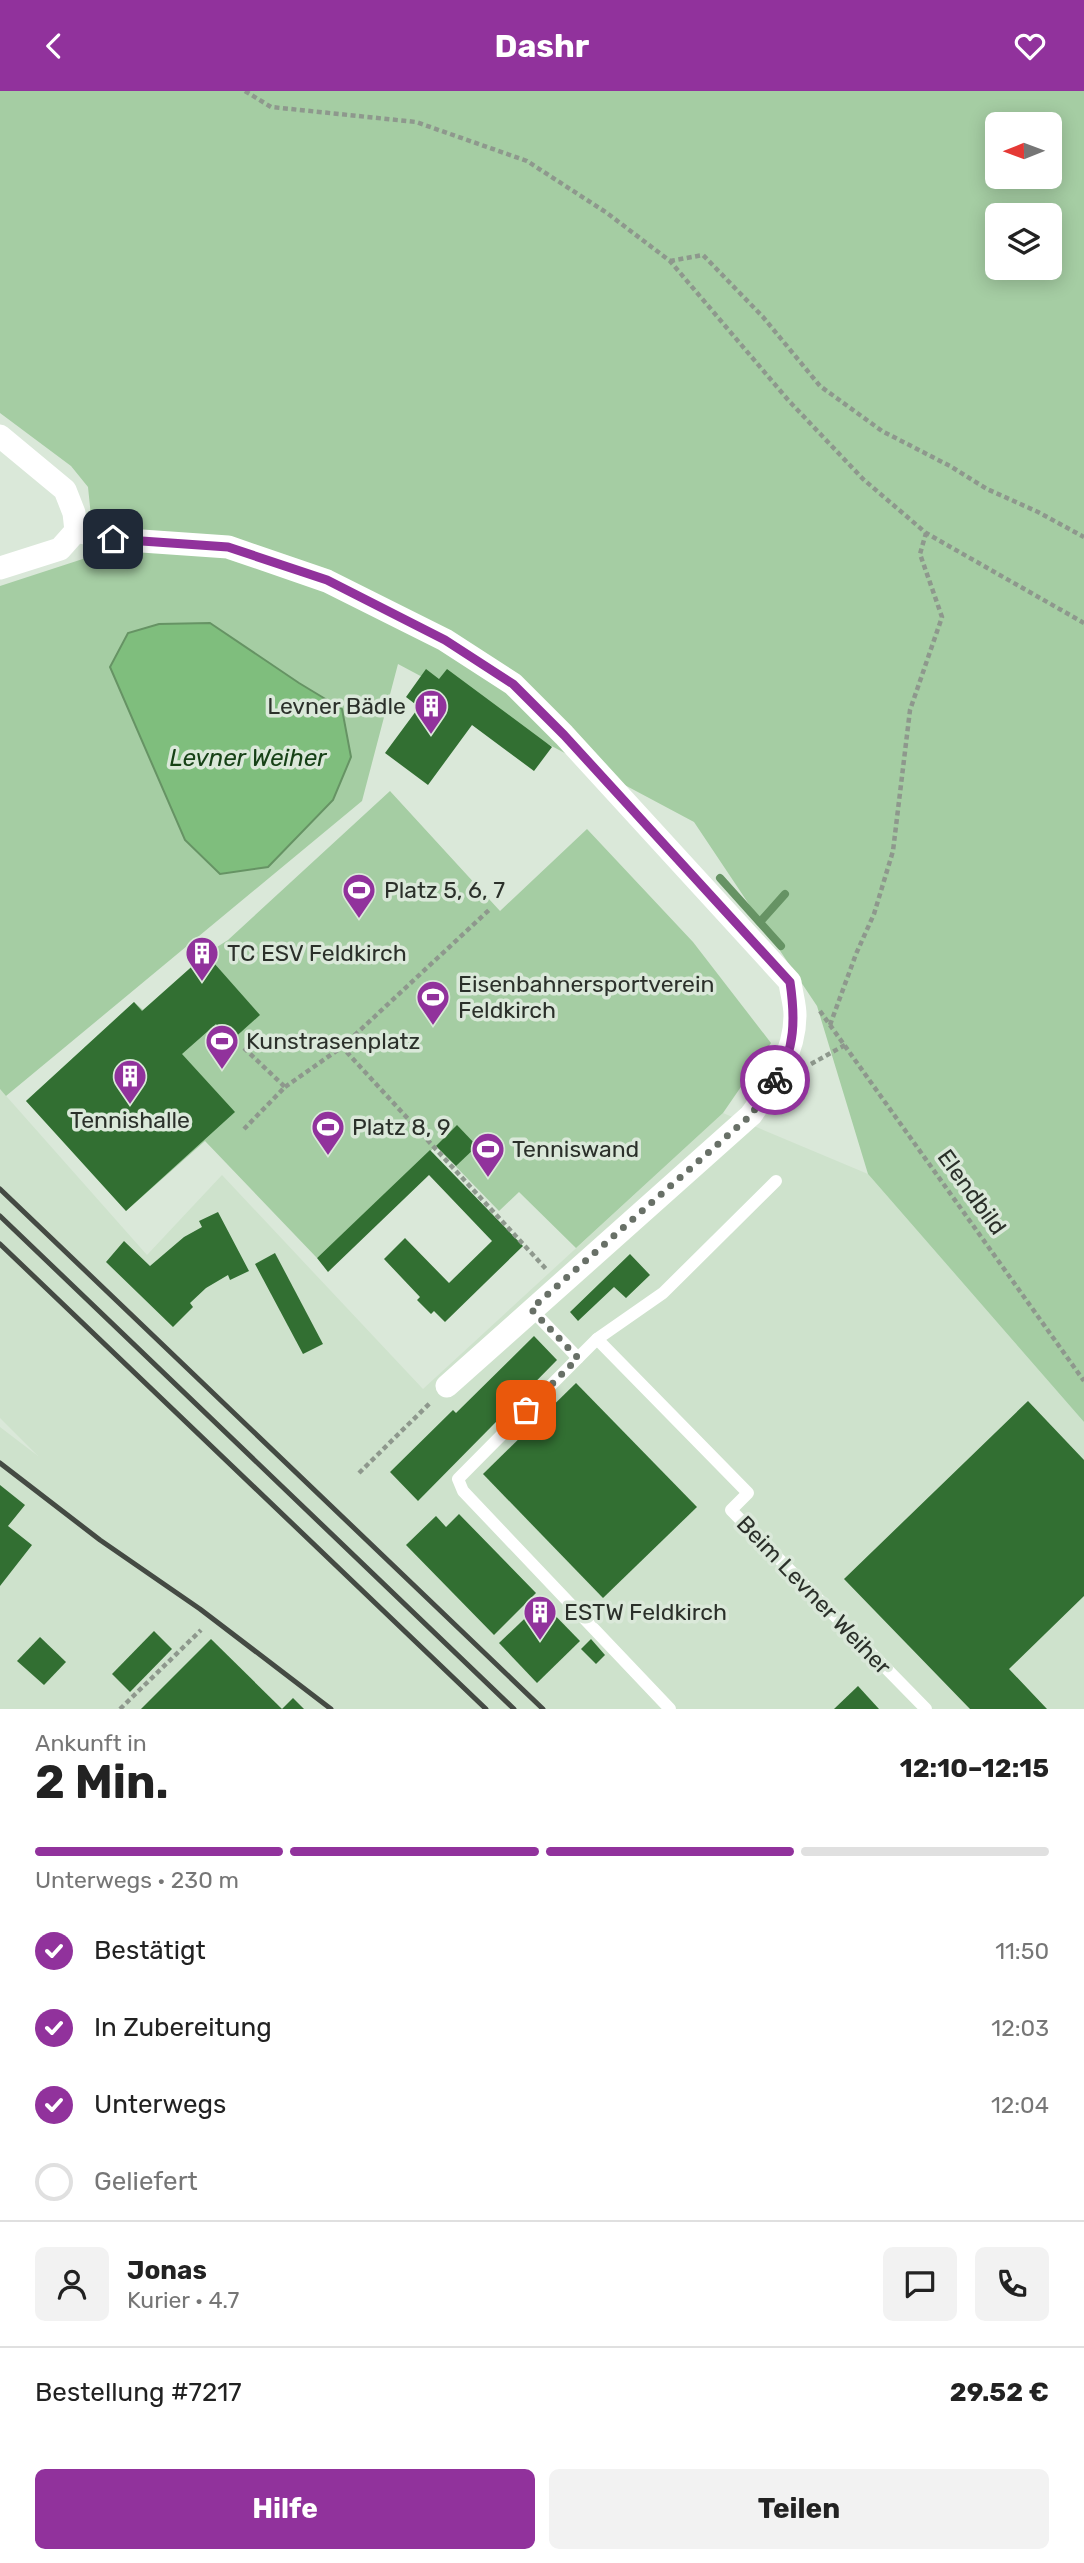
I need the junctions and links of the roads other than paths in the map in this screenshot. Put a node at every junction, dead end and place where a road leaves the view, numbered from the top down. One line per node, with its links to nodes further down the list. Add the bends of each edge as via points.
1 (0, 436): 2 (street, via 65,490)
2 (76, 531): 3 (street, via 60,549); 5 (street, via 113,539 228,547 327,580 445,640 513,684 790,982 795,1015 791,1045 780,1073 751,1115)
3 (0, 568)
4 (776, 1181): 6 (lane, via 663,1293)
5 (531, 1309): 7 (lane); 8 (street)
6 (597, 1339): 7 (lane); 10 (lane, Beim Levner Weiher, via 748,1493 731,1510)
7 (578, 1358): 9 (lane, via 458,1479 463,1491)
8 (447, 1385)
9 (670, 1709)
10 (926, 1709)

